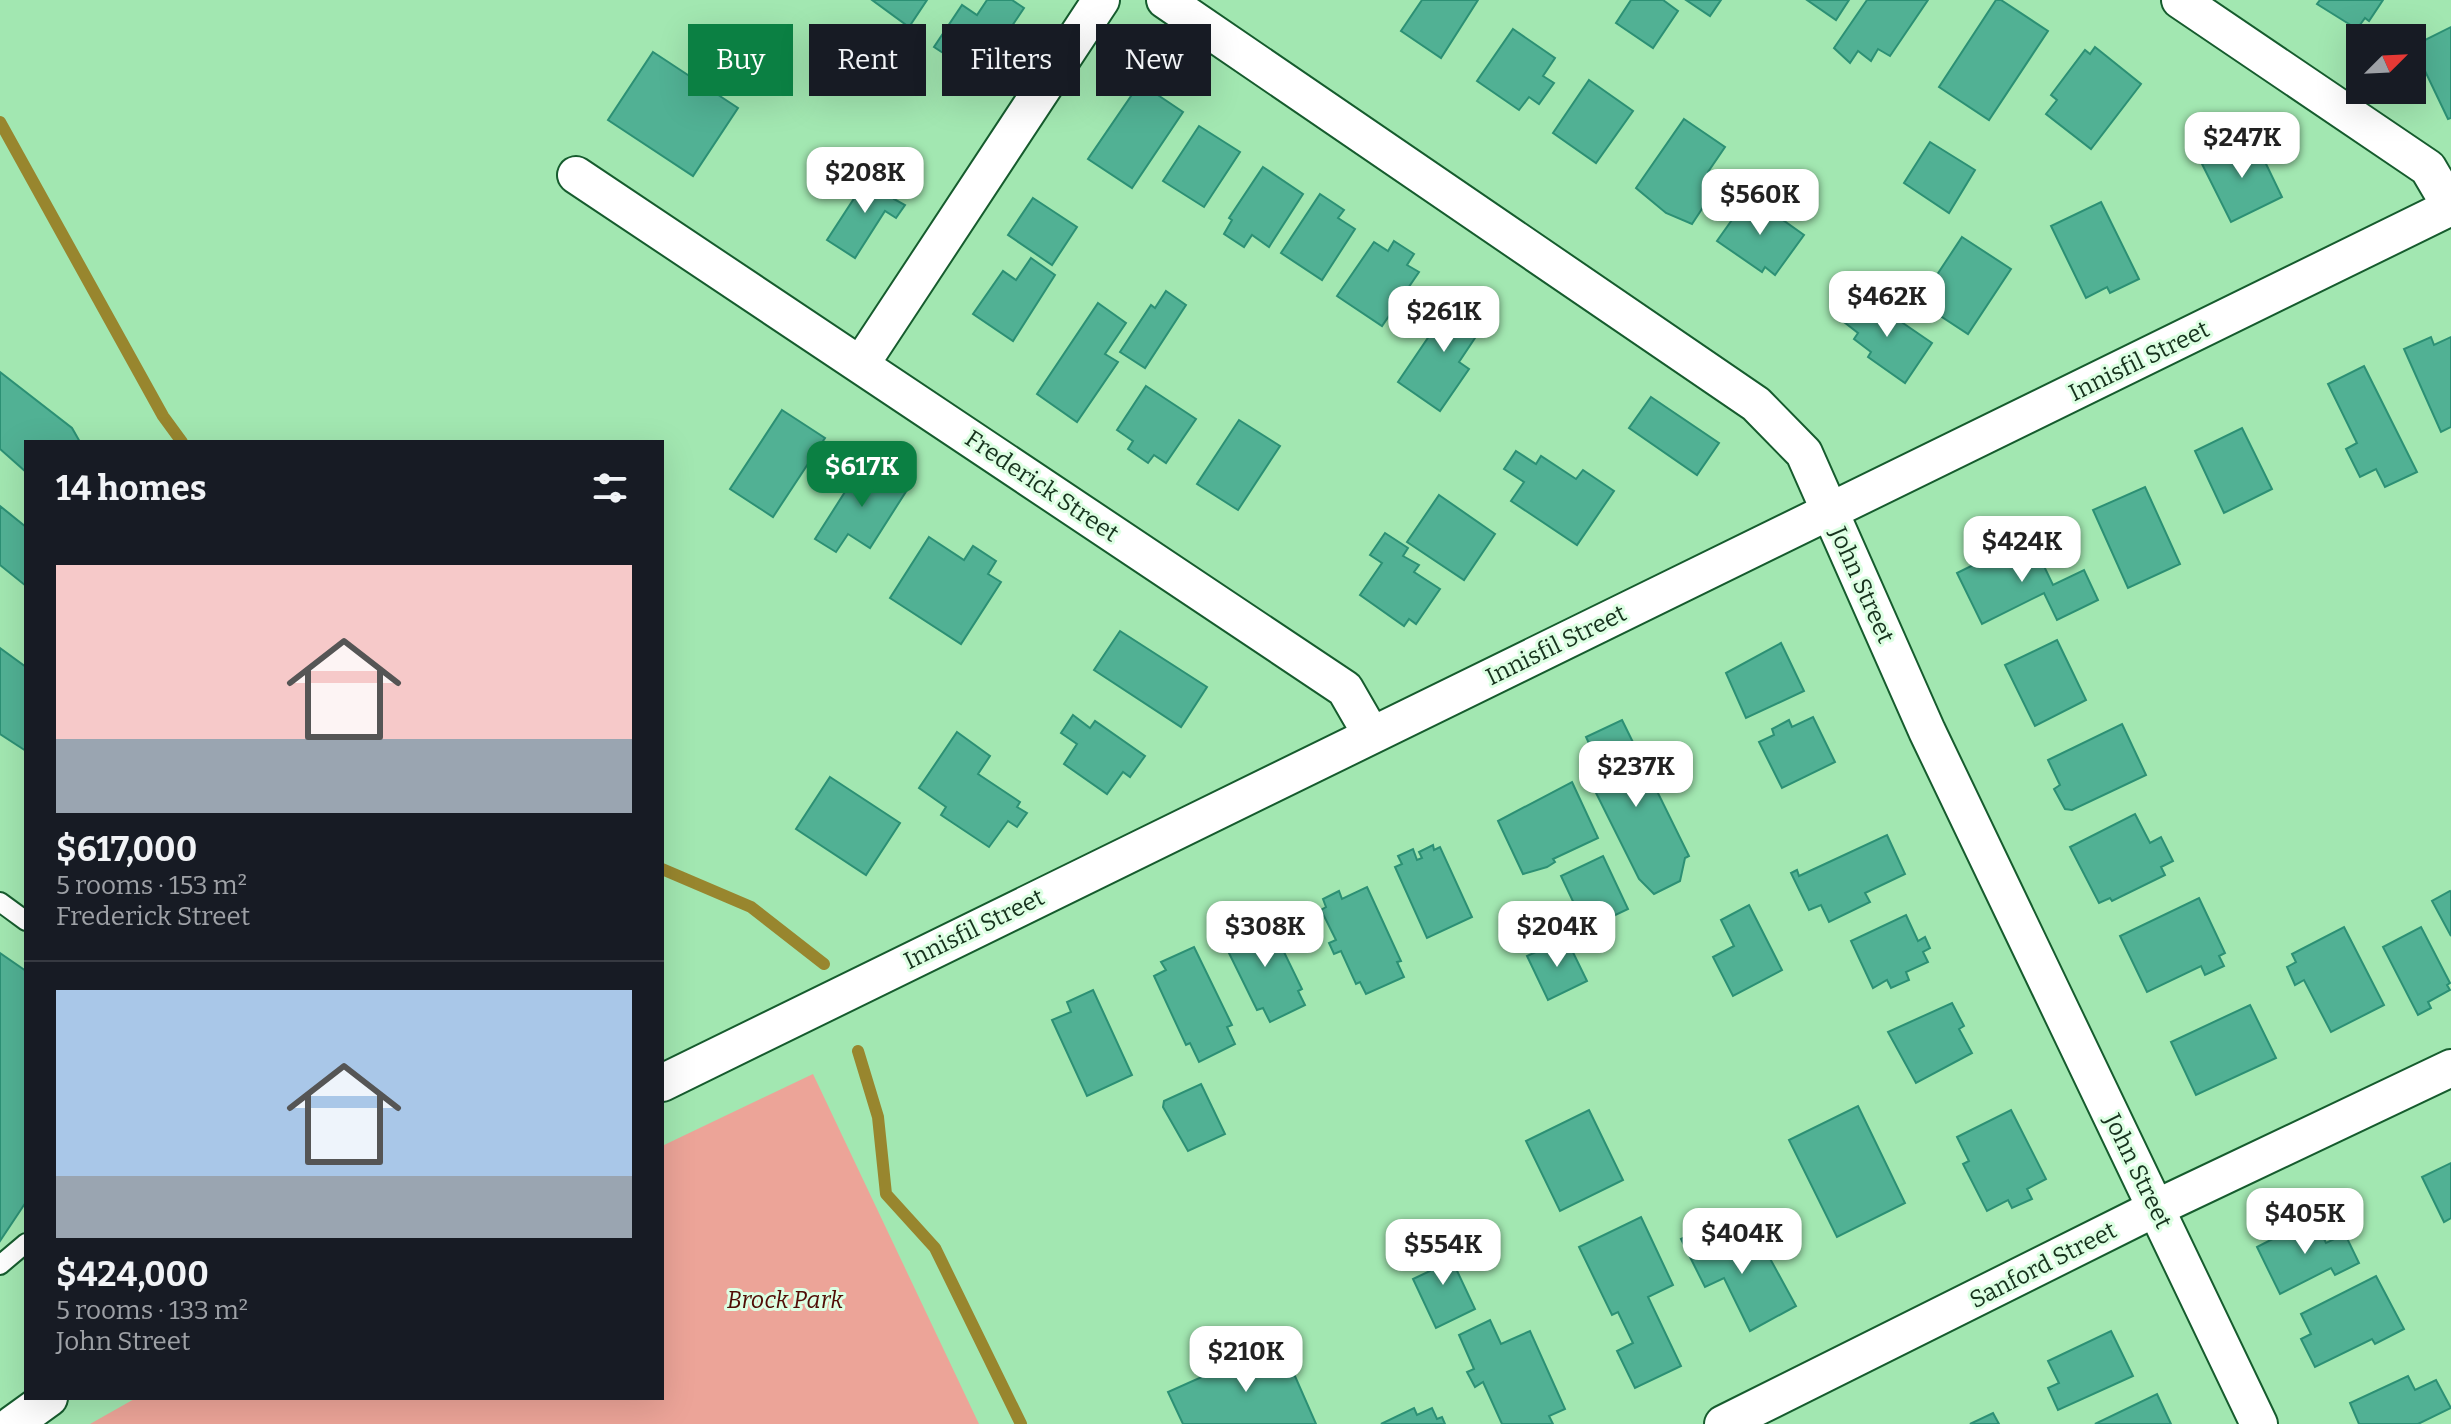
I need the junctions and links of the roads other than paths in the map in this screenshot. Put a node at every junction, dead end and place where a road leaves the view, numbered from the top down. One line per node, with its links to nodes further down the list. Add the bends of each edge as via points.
1 (1101, 0): 6 (street)
2 (1165, 0): 7 (street, John Street, via 1756,404 1804,453)
3 (2180, 0): 5 (street, via 2428,168)
4 (576, 175): 6 (street, Frederick Street)
5 (2451, 207): 7 (street, Innisfil Street)
6 (861, 364): 8 (street, Frederick Street, via 1345,689)
7 (1830, 514): 8 (street, Innisfil Street); 13 (street, John Street, via 1927,731)
8 (1371, 734): 12 (street, Innisfil Street)
9 (0, 902): 10 (lane)
10 (24, 920)
11 (2451, 1068): 13 (street, Sanford Street)
12 (664, 1082)
13 (2156, 1208): 18 (street, Sanford Street); 19 (street, John Street)
14 (24, 1245): 15 (lane)
15 (0, 1265)
16 (46, 1400): 17 (street)
17 (13, 1424)
18 (1723, 1424)
19 (2259, 1424)

